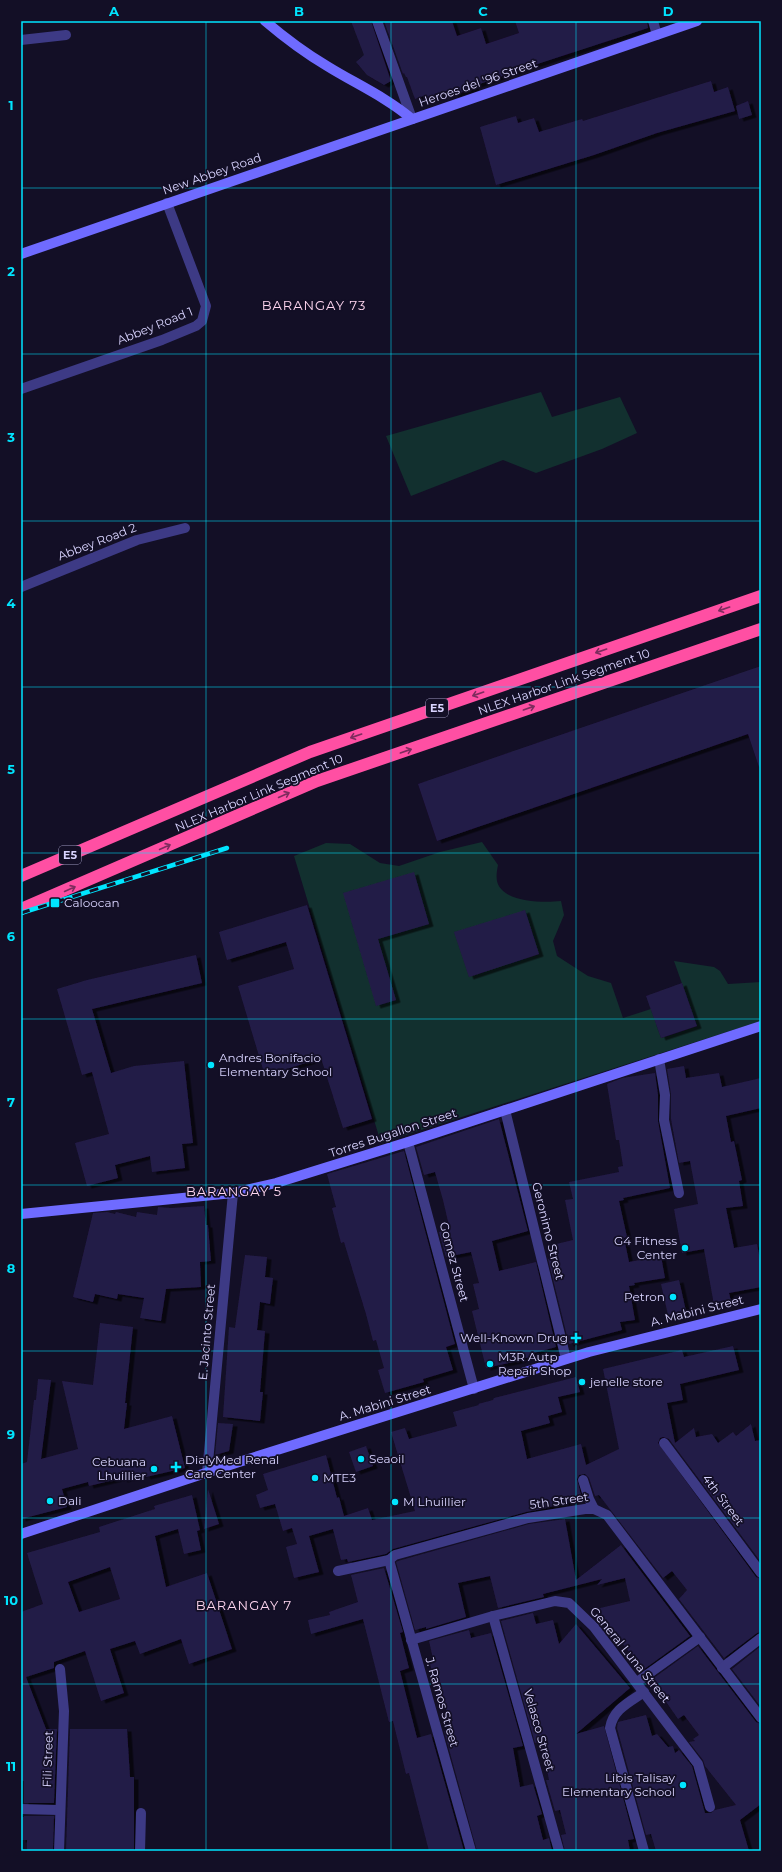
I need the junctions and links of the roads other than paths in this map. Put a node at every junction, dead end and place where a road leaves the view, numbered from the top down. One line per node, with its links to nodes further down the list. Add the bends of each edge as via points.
1 (265, 21): 8 (street, Heroes del '96 Street, via 295,45 395,104)
2 (376, 21): 8 (street)
3 (653, 21): 6 (street)
4 (697, 21): 6 (street, Heroes del '96 Street)
5 (66, 35): 7 (street)
6 (657, 35): 8 (street, Heroes del '96 Street)
7 (21, 40)
8 (412, 119): 9 (street, New Abbey Road)
9 (167, 203): 10 (street, New Abbey Road); 11 (street, Abbey Road 1, via 206,306 202,321 162,340)
10 (21, 254)
11 (21, 389)
12 (185, 528): 13 (street, Abbey Road 2, via 137,540)
13 (21, 587)
14 (761, 596): 16 (highway, NLEX Harbor Link Segment 10 / E5, one-way to 16, via 310,752)
15 (761, 629): 17 (highway, NLEX Harbor Link Segment 10, one-way to 15, via 318,781)
16 (21, 876)
17 (21, 909)
18 (761, 1026): 19 (street, Torres Bugallon Street)
19 (659, 1059): 20 (street, Torres Bugallon Street); 23 (street, via 665,1095 664,1120)
20 (505, 1110): 21 (street, Torres Bugallon Street); 26 (street, Geronimo Street)
21 (408, 1142): 22 (street, Torres Bugallon Street, via 315,1172); 27 (street, Gomez Street)
22 (233, 1193): 24 (street, Torres Bugallon Street); 29 (street, E. Jacinto Street)
23 (679, 1193)
24 (21, 1214)
25 (761, 1309): 26 (street, A. Mabini Street, via 626,1341)
26 (566, 1359): 27 (street, A. Mabini Street)
27 (474, 1389): 29 (street, A. Mabini Street)
28 (664, 1443): 35 (street, 4th Street)
29 (207, 1473): 32 (street, A. Mabini Street)
30 (583, 1480): 31 (street)
31 (594, 1509): 33 (street, 5th Street, via 528,1518 395,1555); 37 (street, 5th Street, via 607,1514)
32 (21, 1534)
33 (389, 1560): 34 (street, 5th Street); 39 (street, J. Ramos Street)
34 (338, 1571)
35 (761, 1573)
36 (493, 1616): 39 (street, General Luna Street); 42 (street, General Luna Street, via 555,1601 569,1603 594,1627); 52 (street, Velasco Street)
37 (700, 1637): 40 (street, 5th Street); 42 (street)
38 (761, 1638): 40 (street)
39 (411, 1640): 51 (street, J. Ramos Street)
40 (722, 1668): 44 (street, 5th Street)
41 (60, 1669): 47 (street, Fili Street, via 64,1711)
42 (637, 1682): 43 (street, General Luna Street)
43 (644, 1692): 45 (street, General Luna Street, via 698,1764); 53 (street, via 616,1712 611,1719 610,1728)
44 (761, 1718)
45 (710, 1807)
46 (21, 1809): 47 (street)
47 (59, 1810): 49 (street, Fili Street)
48 (141, 1813): 50 (street)
49 (59, 1851)
50 (140, 1851)
51 (471, 1851)
52 (559, 1851)
53 (644, 1851)

